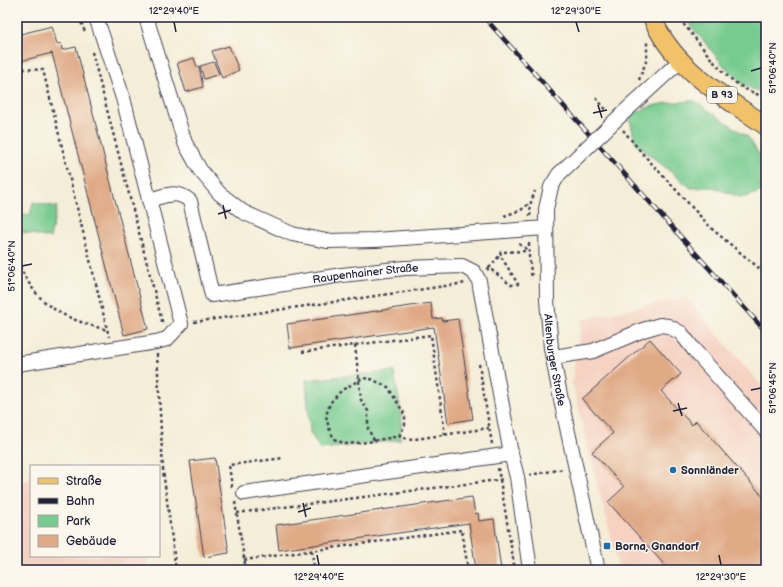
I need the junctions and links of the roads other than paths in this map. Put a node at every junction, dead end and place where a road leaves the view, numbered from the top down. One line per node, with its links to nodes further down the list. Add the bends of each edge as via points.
1 (96, 17): 6 (street, via 123,98)
2 (146, 17): 7 (street, via 186,143 200,170 219,193 243,212 292,234 327,241 415,238)
3 (652, 17): 4 (main road, B 93, via 657,31)
4 (680, 61): 5 (main road, B 93, via 719,93); 7 (street, Altenburger Straße, bridge, via 559,174 551,187 546,209)
5 (766, 126)
6 (149, 200): 9 (street, via 181,324 162,341); 11 (street, Raupenhainer Straße, via 175,193 190,201 212,295 405,268 469,268 474,280)
7 (546, 228): 8 (street, Altenburger Straße, via 547,300)
8 (553, 357): 10 (street, via 593,351 630,335 660,325 668,326 681,333); 14 (street, Altenburger Straße)
9 (17, 364)
10 (766, 431)
11 (511, 454): 12 (street); 13 (street, via 517,477)
12 (239, 493)
13 (530, 570)
14 (598, 570)

